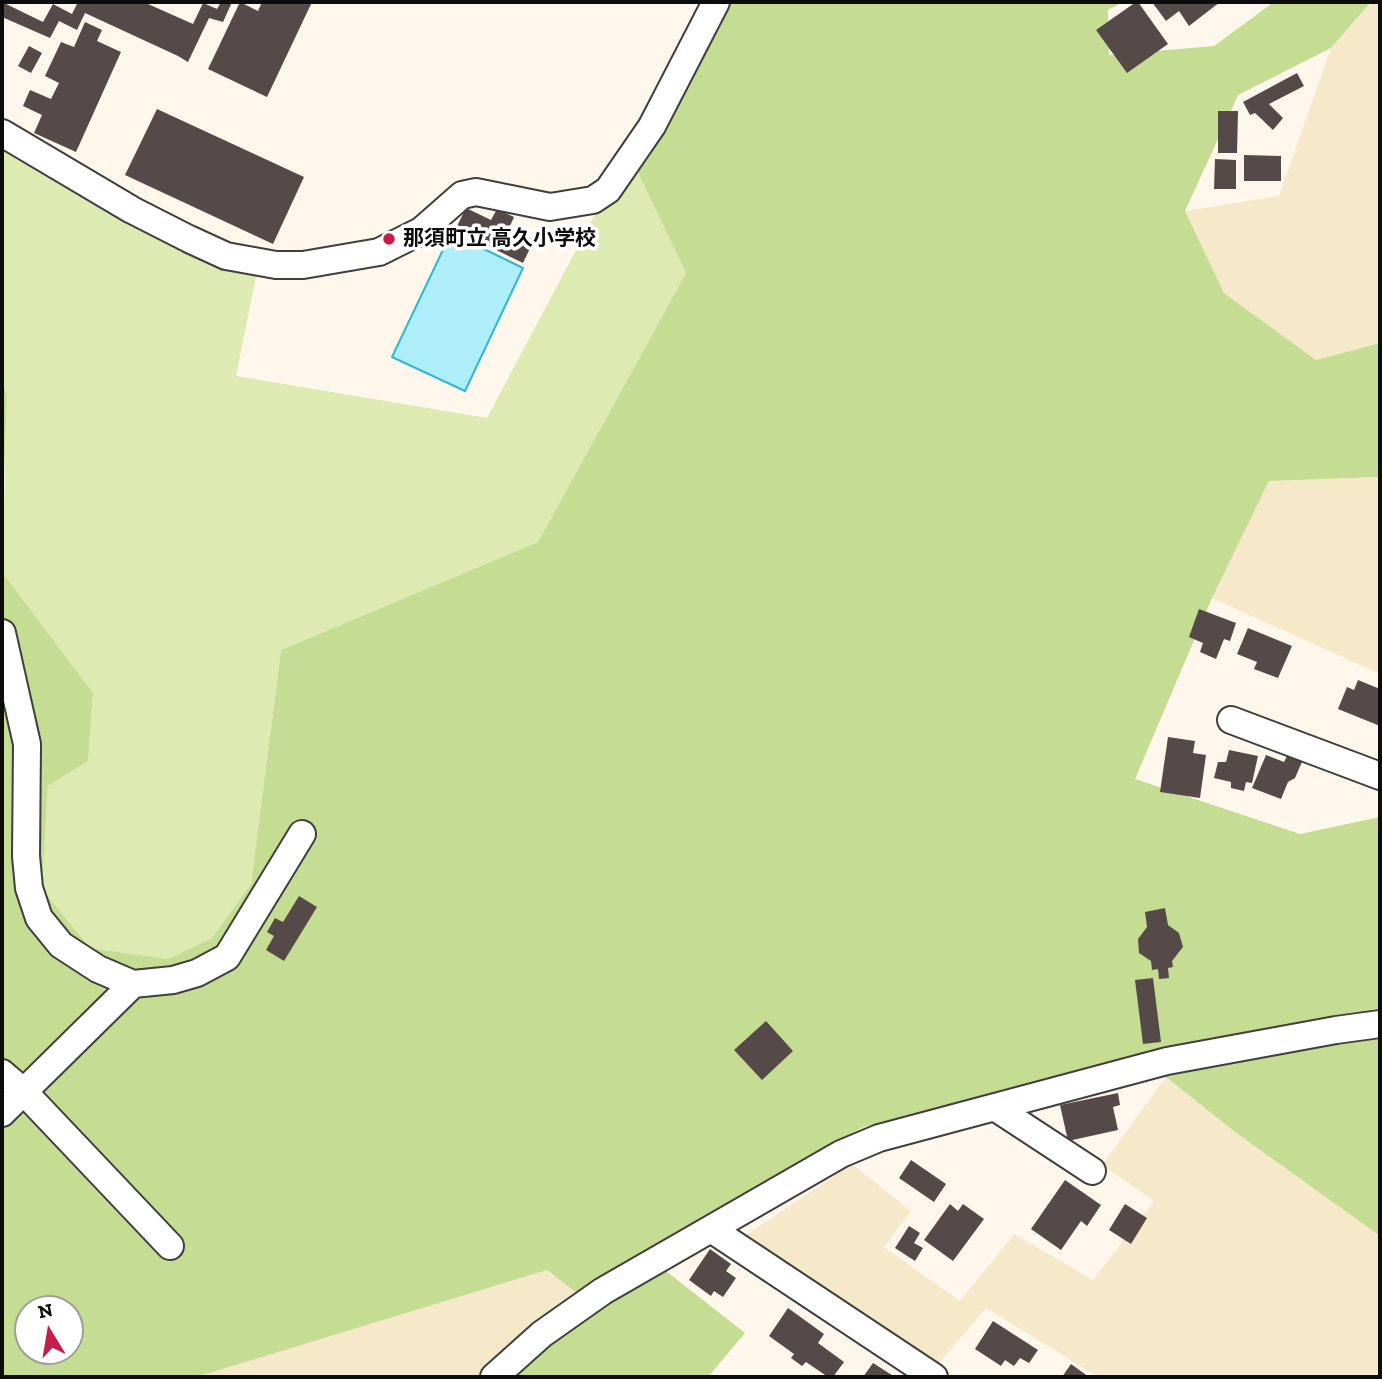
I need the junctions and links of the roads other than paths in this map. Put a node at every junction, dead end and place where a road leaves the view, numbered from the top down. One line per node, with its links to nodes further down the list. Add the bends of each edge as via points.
1 (716, 2): 2 (lane, via 652,125 608,190 593,200 550,207 476,192 462,195 421,231 379,253 303,265 226,256 132,210)
2 (2, 133)
3 (2, 633): 7 (lane, via 27,744 26,856 29,888 39,918 61,945)
4 (1231, 720): 5 (lane)
5 (1380, 776)
6 (302, 834): 7 (lane, via 227,957 173,980)
7 (133, 984): 10 (lane)
8 (1380, 1024): 11 (lane, via 1167,1061)
9 (2, 1073): 10 (lane)
10 (24, 1092): 12 (lane); 15 (lane)
11 (996, 1108): 13 (lane); 14 (lane, via 879,1139 841,1154)
12 (2, 1113)
13 (1092, 1171)
14 (711, 1229): 16 (lane, via 603,1291 542,1334); 17 (lane)
15 (170, 1246)
16 (494, 1377)
17 (934, 1377)

